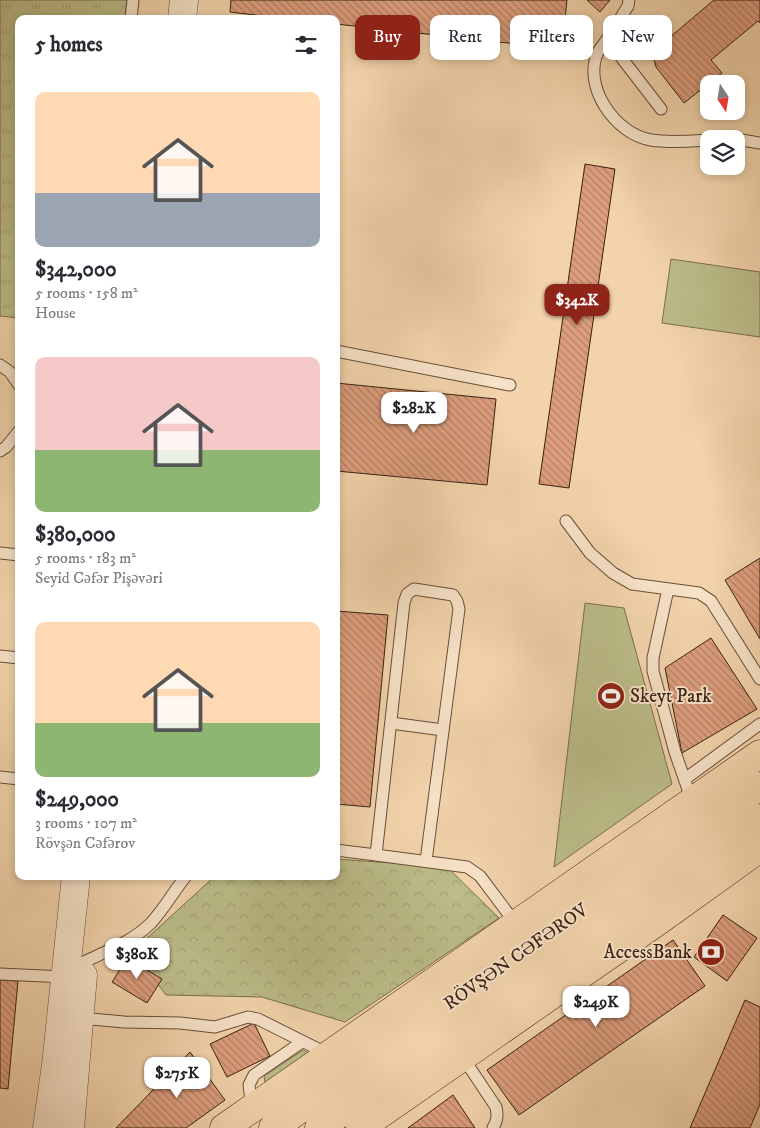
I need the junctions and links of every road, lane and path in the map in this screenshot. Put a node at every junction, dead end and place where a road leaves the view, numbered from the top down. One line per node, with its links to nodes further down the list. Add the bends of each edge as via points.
1 (133, 0): 5 (lane)
2 (165, 0): 6 (street)
3 (184, 0): 7 (street)
4 (629, 0): 8 (lane)
5 (131, 15)
6 (163, 15)
7 (182, 15)
8 (623, 15)
9 (603, 46): 12 (lane, via 593,73 604,106 615,119 634,134 650,140)
10 (624, 60): 11 (lane)
11 (661, 109)
12 (700, 140)
13 (745, 140): 14 (lane)
14 (760, 143)
15 (340, 352): 18 (lane)
16 (0, 365): 17 (lane)
17 (15, 379)
18 (510, 384)
19 (15, 438): 20 (lane)
20 (0, 451)
21 (566, 521): 24 (lane, via 590,553 613,573 632,584)
22 (0, 553): 23 (lane)
23 (15, 555)
24 (668, 588): 27 (lane, via 699,593 711,601); 35 (lane, via 652,658 653,671)
25 (0, 656): 26 (lane)
26 (15, 658)
27 (760, 679)
28 (391, 723): 30 (lane); 30 (lane, via 404,603 407,594 414,589 453,595 459,609); 39 (lane)
29 (760, 724): 35 (lane)
30 (443, 730): 40 (lane)
31 (760, 754): 35 (main road)
32 (0, 777): 33 (lane)
33 (15, 779)
34 (760, 786): 55 (main road, RÖVŞƏN CƏFƏROV)
35 (688, 790): 44 (main road)
36 (760, 818): 56 (main road, RÖVŞƏN CƏFƏROV)
37 (760, 848): 50 (main road)
38 (340, 850): 39 (lane)
39 (376, 855): 40 (lane)
40 (426, 861): 44 (lane, via 467,867 480,876)
41 (76, 880): 45 (street)
42 (92, 880): 45 (street)
43 (183, 880): 45 (lane, via 150,923 128,940)
44 (516, 924): 49 (main road)
45 (75, 969): 46 (lane); 47 (street); 52 (street)
46 (0, 974)
47 (80, 1018): 48 (lane, via 215,1027 248,1017); 53 (street)
48 (302, 1042): 49 (lane); 51 (lane, via 254,1075 249,1085)
49 (330, 1055): 51 (main road)
50 (462, 1056): 57 (main road); 58 (lane, via 496,1107 498,1115)
51 (252, 1108): 54 (main road)
52 (47, 1128)
53 (70, 1128)
54 (224, 1128)
55 (273, 1128)
56 (319, 1128)
57 (360, 1128)
58 (492, 1128)

